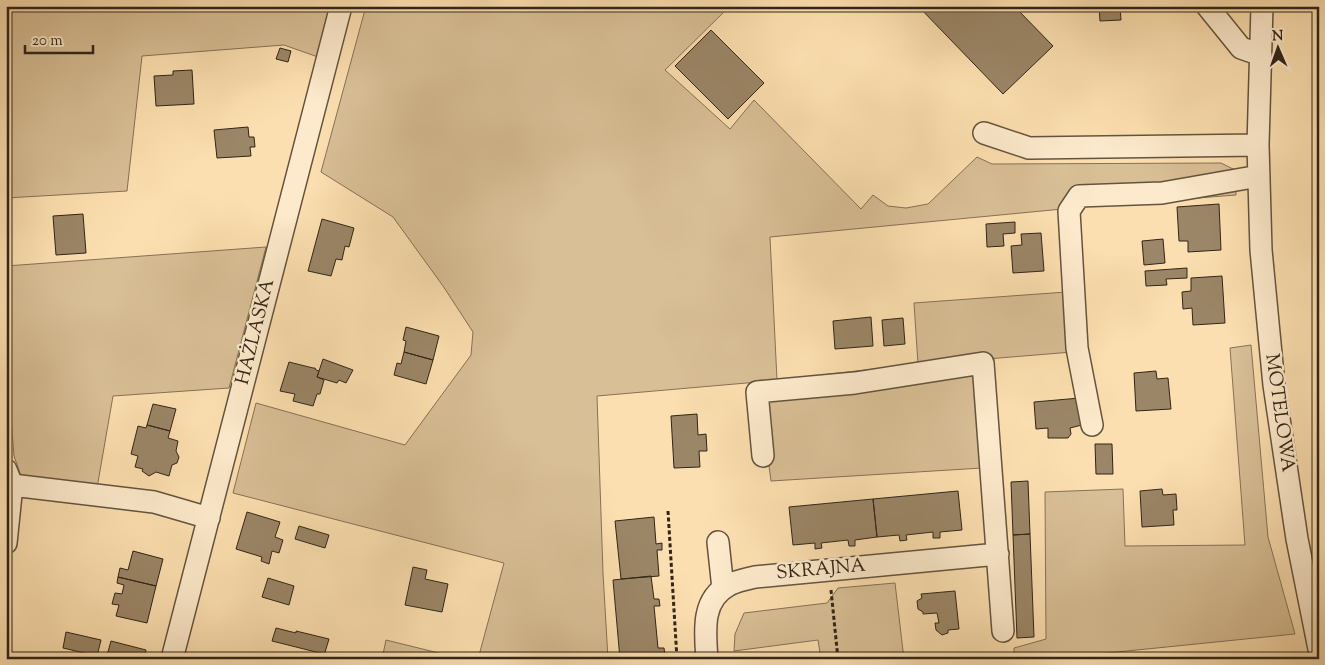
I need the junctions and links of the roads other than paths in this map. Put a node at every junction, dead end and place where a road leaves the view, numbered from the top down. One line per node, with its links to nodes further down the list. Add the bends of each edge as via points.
1 (341, 6): 11 (street, HAŻLASKA)
2 (1207, 6): 4 (street, via 1241,48)
3 (1262, 6): 4 (street, MOTELOWA)
4 (1261, 55): 6 (street, MOTELOWA)
5 (984, 133): 6 (street, via 1029,148)
6 (1258, 145): 7 (street, MOTELOWA)
7 (1258, 176): 8 (street, via 1162,194 1079,196 1069,211 1077,348); 17 (street, MOTELOWA, via 1261,250 1274,385 1296,539)
8 (1092, 425)
9 (763, 456): 14 (street, via 757,392 854,383 983,364)
10 (9, 478): 11 (street, via 154,502); 13 (street)
11 (208, 518): 18 (street, HAŻLASKA)
12 (718, 542): 15 (street)
13 (6, 543)
14 (998, 554): 15 (street, SKRAJNA, via 755,577 729,584); 16 (street)
15 (723, 589): 19 (street, SKRAJNA, via 716,593 708,608)
16 (1003, 631)
17 (1319, 649)
18 (172, 659)
19 (707, 659)

